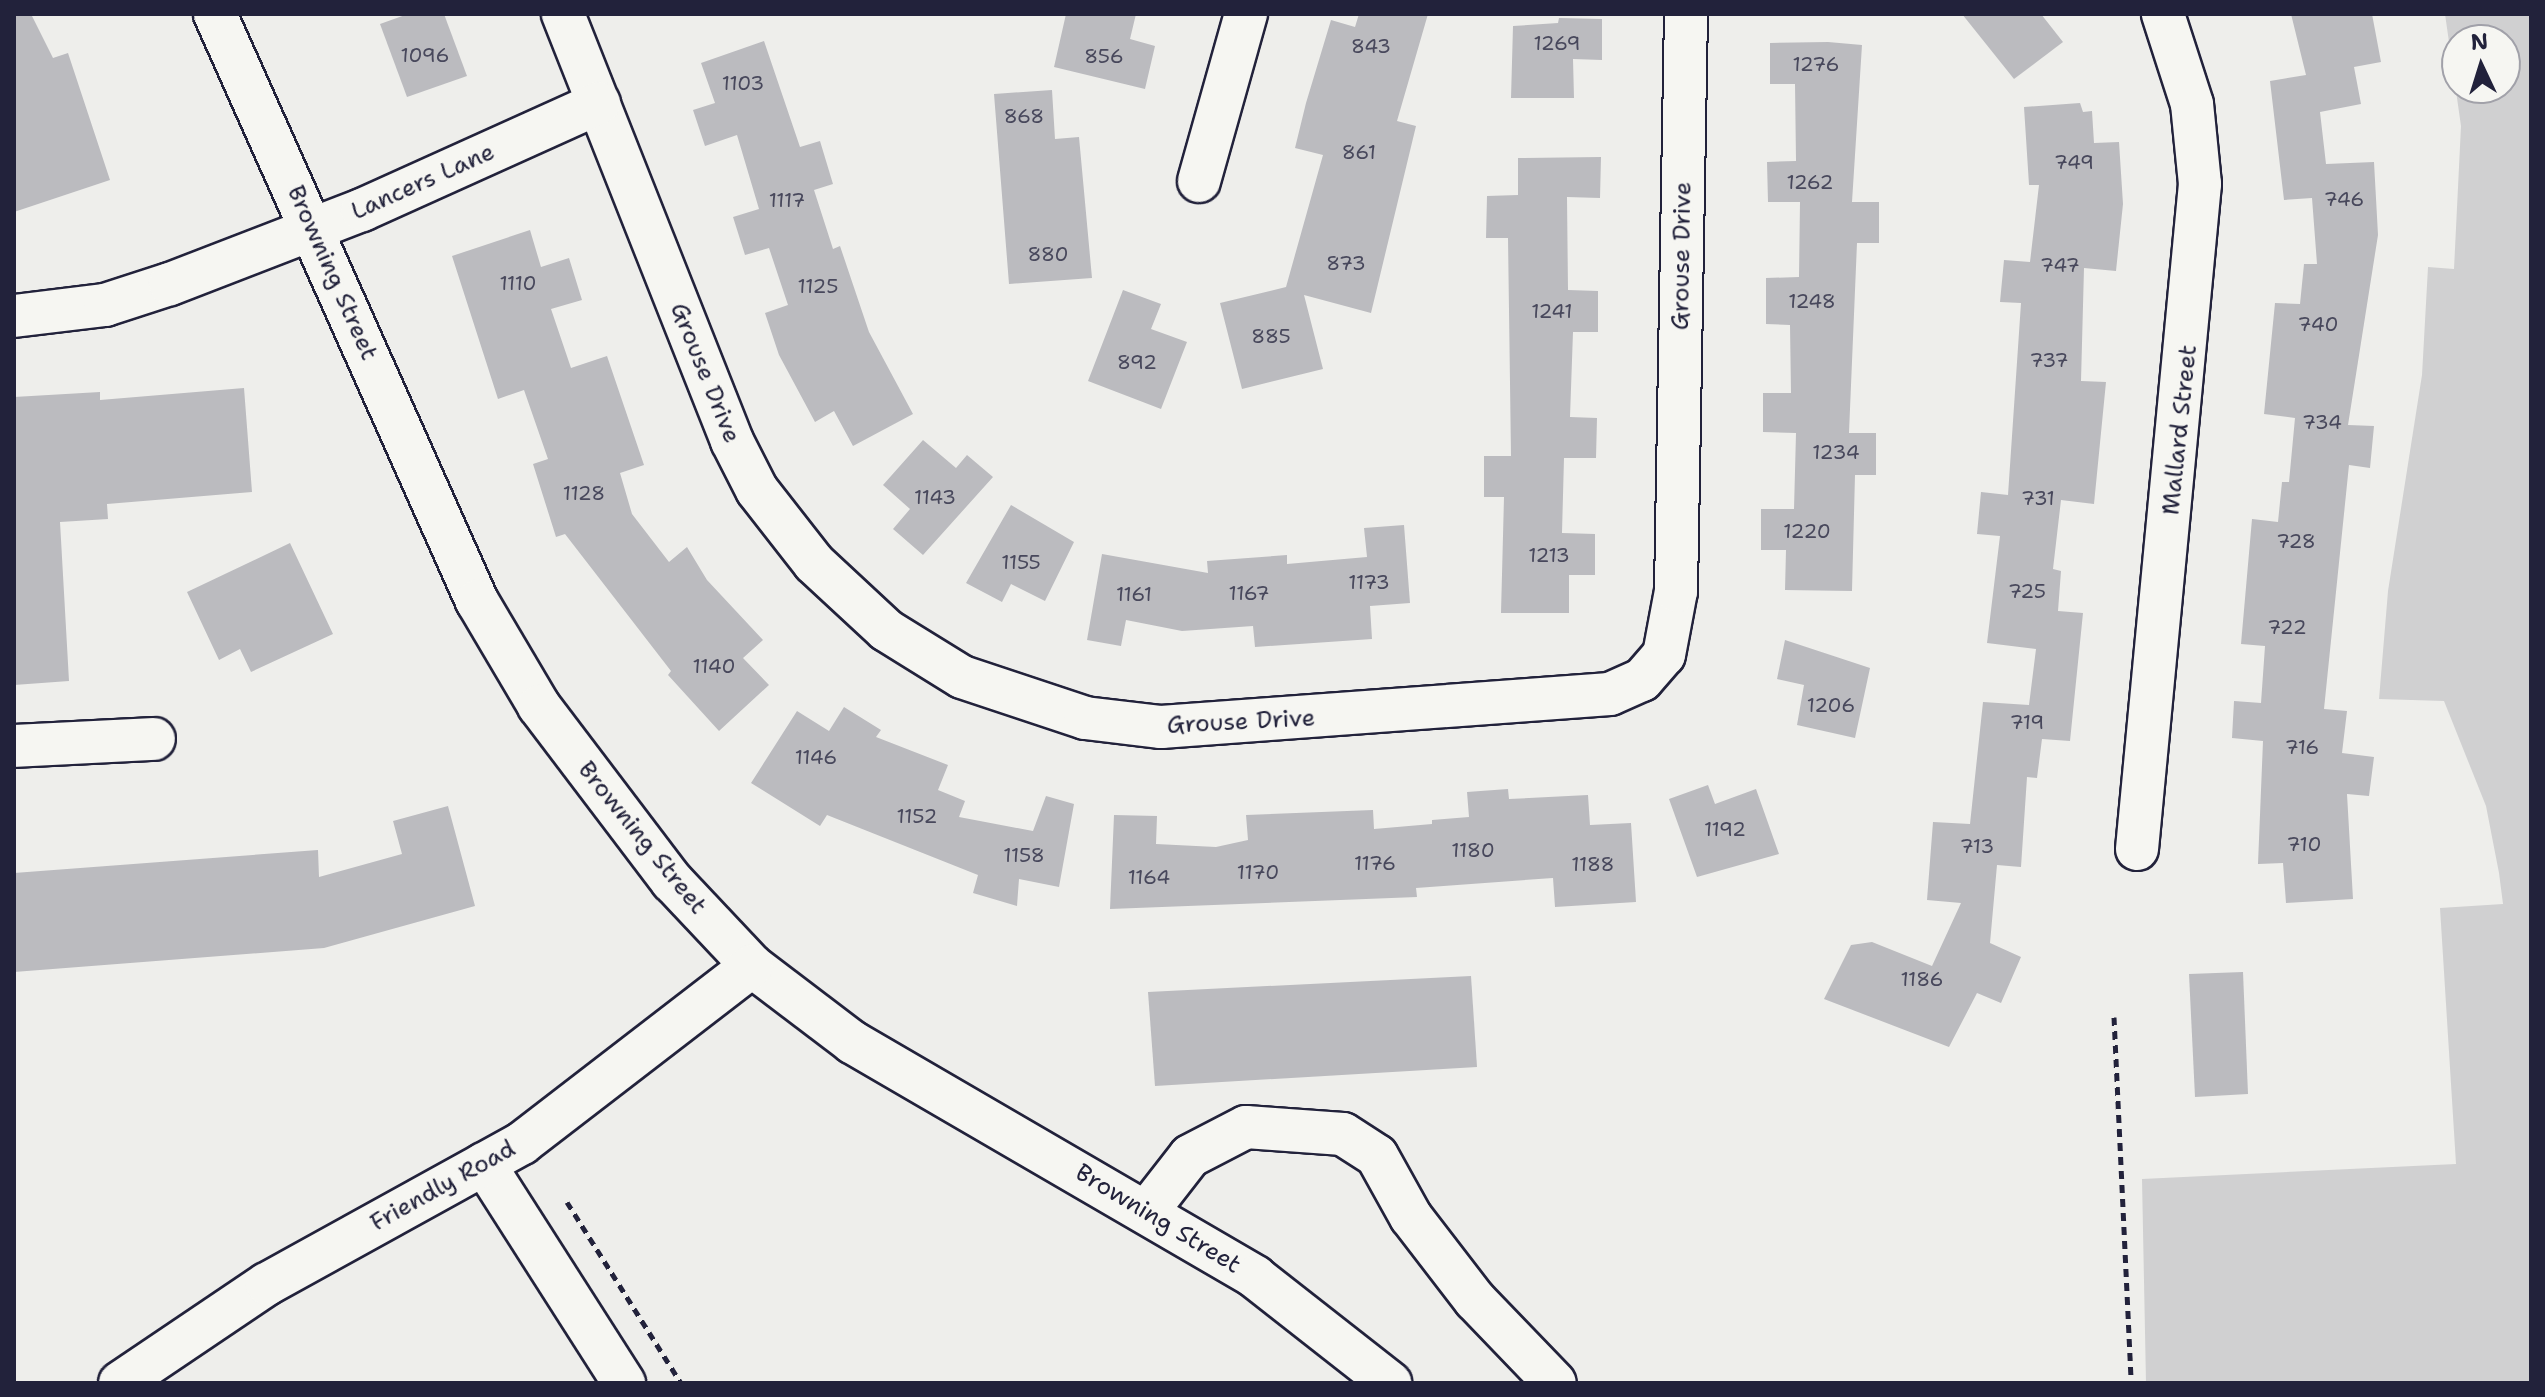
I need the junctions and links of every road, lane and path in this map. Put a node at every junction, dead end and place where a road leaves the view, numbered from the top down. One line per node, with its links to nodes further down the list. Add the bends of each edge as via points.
1 (215, 14): 8 (street, Browning Street)
2 (563, 14): 6 (street, Grouse Drive)
3 (1246, 14): 7 (street)
4 (1686, 14): 6 (street, Grouse Drive, via 1676,591 1668,647 1642,680 1610,694 1389,714 1161,727 1085,718 995,692 886,630 814,563 747,473)
5 (2163, 14): 12 (street, Mallard Street, via 2192,104 2200,184)
6 (599, 103): 8 (street, Lancers Lane)
7 (1199, 181)
8 (313, 229): 9 (street, Lancers Lane, via 105,305); 13 (street, Browning Street, via 477,601 539,706 672,881)
9 (14, 316)
10 (154, 739): 11 (street)
11 (14, 746)
12 (2137, 849)
13 (752, 966): 15 (street, Friendly Road, via 567,1112); 17 (street, Browning Street, via 931,1094)
14 (2114, 1017): 23 (path)
15 (484, 1164): 18 (street, Friendly Road, via 267,1284); 19 (street)
16 (567, 1202): 20 (path)
17 (1148, 1210): 21 (street, Browning Street, via 1316,1320); 22 (street, via 1190,1156 1246,1127 1343,1134 1377,1156 1411,1217 1475,1300)
18 (120, 1383)
19 (624, 1383)
20 (681, 1383)
21 (1390, 1383)
22 (1555, 1383)
23 (2131, 1383)

